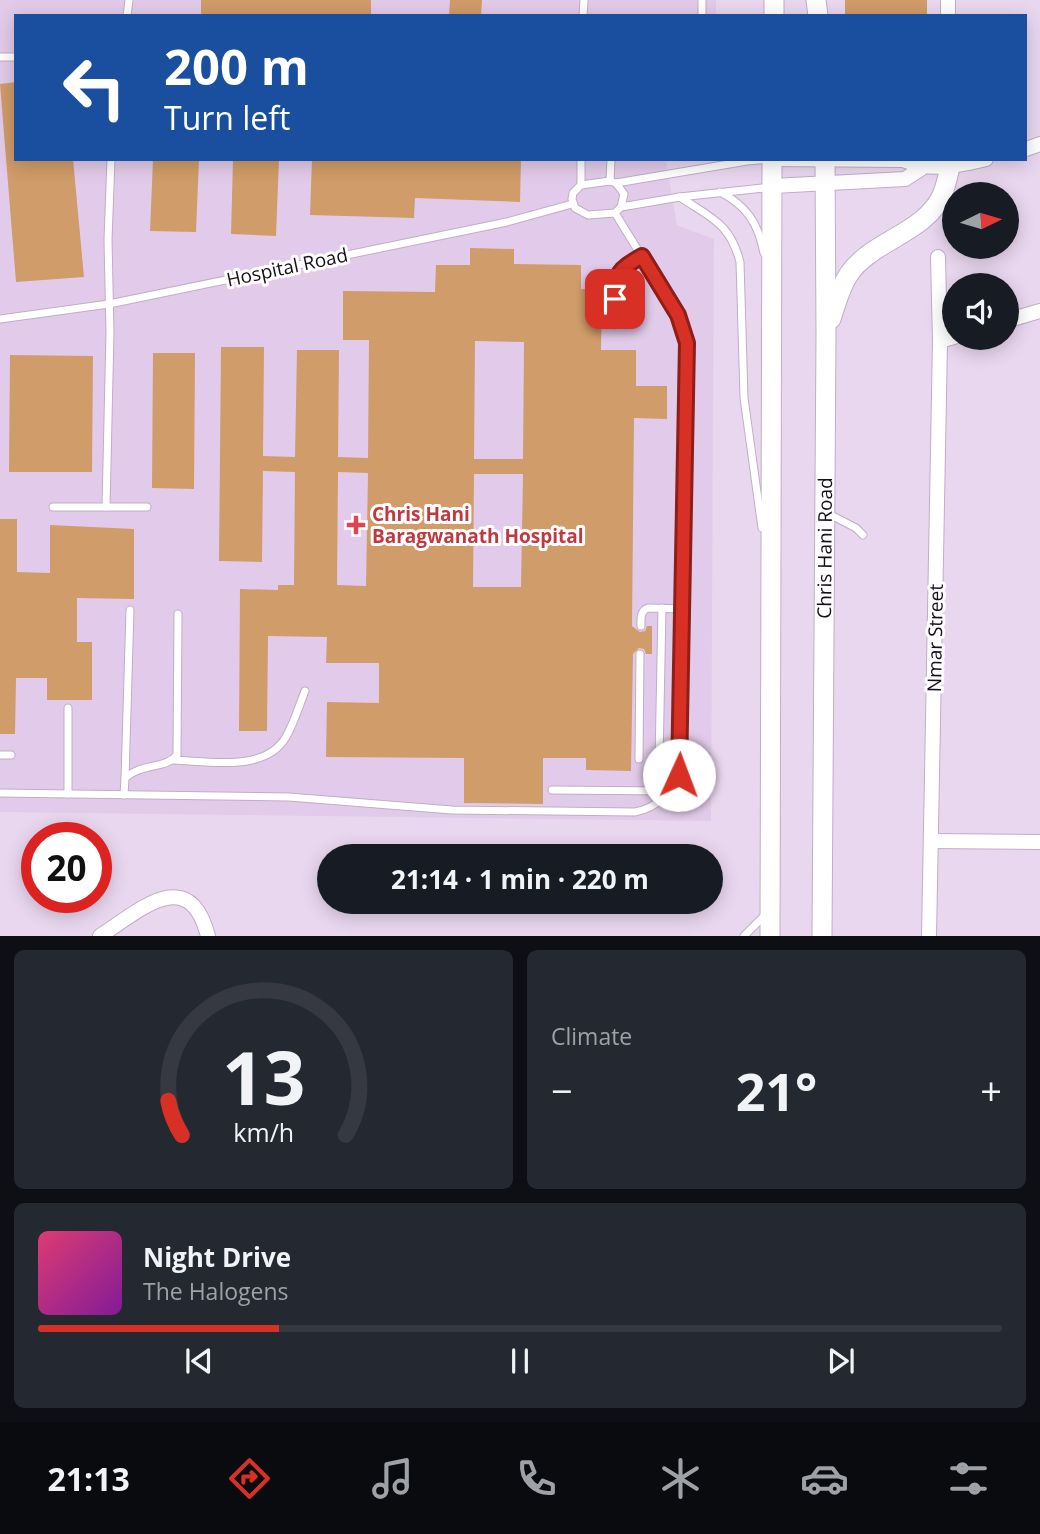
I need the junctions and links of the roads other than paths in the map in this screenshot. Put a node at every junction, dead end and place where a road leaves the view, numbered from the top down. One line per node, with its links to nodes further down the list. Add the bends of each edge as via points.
1 (111, 161): 25 (lane)
2 (581, 161): 15 (lane)
3 (611, 161): 13 (lane)
4 (721, 161): 12 (lane)
5 (747, 161): 12 (lane)
6 (772, 161): 16 (main road)
7 (825, 161): 14 (main road, Chris Hani Road)
8 (905, 161): 11 (street)
9 (968, 161): 10 (street)
10 (950, 163): 11 (street); 30 (main road, via 943,194 931,210 864,257 849,273)
11 (922, 168): 14 (street, via 905,179)
12 (707, 169): 13 (lane)
13 (613, 182): 15 (lane); 20 (lane, via 624,194)
14 (825, 184): 16 (street); 30 (main road, Chris Hani Road)
15 (581, 185): 19 (lane, via 573,193)
16 (773, 186): 17 (lane); 23 (main road)
17 (718, 191): 18 (lane); 23 (lane, via 741,205 757,226)
18 (680, 197): 20 (lane); 37 (lane, via 726,230 740,262 744,398)
19 (572, 204): 20 (lane, via 588,215); 25 (lane, Hospital Road, via 507,222)
20 (618, 210): 21 (lane)
21 (642, 256): 29 (lane, via 622,267 616,277); 39 (lane, via 678,315 687,343)
22 (938, 257): 24 (street, Nmar Street)
23 (772, 287): 37 (main road)
24 (942, 293)
25 (109, 304): 28 (lane, Hospital Road); 33 (lane)
26 (1040, 311): 27 (street)
27 (1019, 317)
28 (0, 319)
29 (614, 325)
30 (827, 334): 35 (main road, Chris Hani Road)
31 (947, 350): 57 (street, Nmar Street)
32 (53, 507): 33 (lane)
33 (106, 507): 34 (lane)
34 (147, 507)
35 (825, 512): 36 (lane); 65 (main road, Chris Hani Road)
36 (863, 535)
37 (770, 577): 59 (main road)
38 (662, 608): 39 (lane); 42 (lane, via 644,610); 50 (lane)
39 (683, 609): 53 (lane, via 680,770)
40 (130, 610): 51 (lane)
41 (178, 614): 49 (lane, via 178,744)
42 (641, 626)
43 (640, 654): 48 (lane)
44 (305, 691): 49 (lane, via 286,737 264,756 238,762)
45 (68, 708): 55 (lane)
46 (0, 755): 47 (lane)
47 (11, 755)
48 (639, 759)
49 (173, 760): 51 (lane, via 141,768)
50 (659, 761)
51 (125, 778): 56 (lane)
52 (552, 790): 53 (lane)
53 (670, 790): 56 (lane, via 645,810 635,812 452,810 289,797)
54 (0, 793): 55 (lane)
55 (68, 794): 56 (lane)
56 (124, 795)
57 (931, 841): 58 (street); 66 (street, Nmar Street)
58 (1040, 842)
59 (770, 910): 63 (lane); 64 (main road)
60 (115, 931): 61 (street); 62 (street, via 155,901 177,897 198,908)
61 (100, 936)
62 (208, 936)
63 (744, 936)
64 (770, 936)
65 (822, 936)
66 (929, 936)

